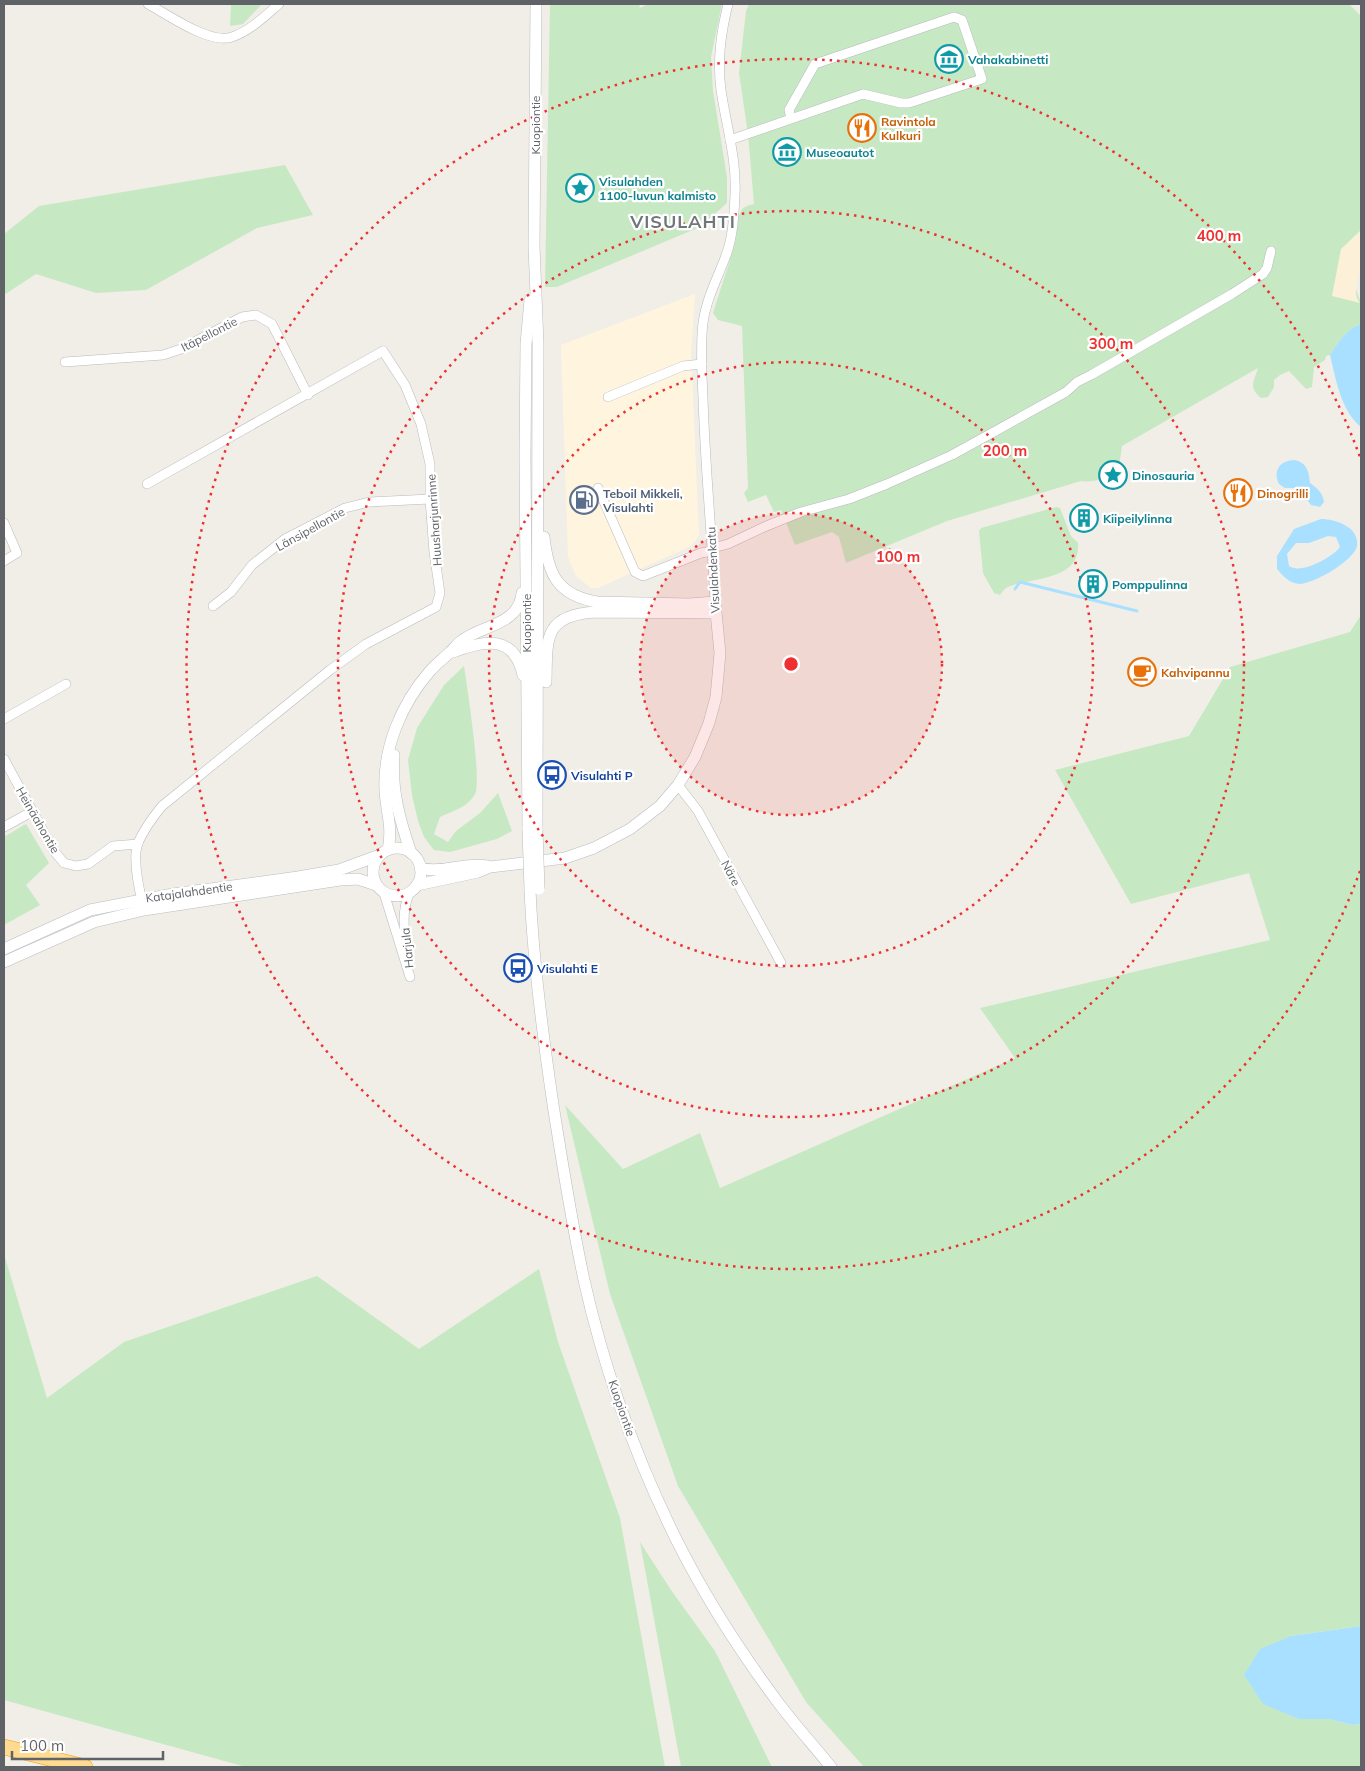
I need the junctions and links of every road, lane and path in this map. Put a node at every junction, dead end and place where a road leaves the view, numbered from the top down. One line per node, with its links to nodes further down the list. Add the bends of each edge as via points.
1 (148, 4): 2 (street, via 201,33 217,38 232,37 248,30)
2 (279, 4)
3 (536, 4): 7 (street, Kuopiontie)
4 (728, 4): 6 (street, Visulahdenkatu, via 719,54)
5 (791, 118): 5 (street, via 863,94 910,103 982,80 962,20 954,17 815,64 789,110); 6 (street)
6 (730, 140): 10 (street, Visulahdenkatu, via 735,176 733,222 704,322)
7 (534, 246): 13 (street, Kuopiontie, via 538,344); 19 (street, Kuopiontie, via 526,344)
8 (1271, 251): 18 (street, via 1263,274 1232,294 952,455 857,496 801,512)
9 (64, 362): 11 (street, Itäpellontie, via 162,355 181,349 242,317 256,316 272,324)
10 (702, 364): 12 (street, via 683,366); 18 (street, Visulahdenkatu)
11 (308, 395): 14 (street, Huusharjunrinne); 16 (street, Huusharjunrinne, via 382,352 405,385 422,424 430,464)
12 (608, 397)
13 (537, 468): 22 (street, via 548,563 562,588 577,597 597,602 689,604); 27 (street, Kuopiontie)
14 (146, 484)
15 (598, 488): 18 (street, via 635,572 643,576)
16 (430, 499): 21 (street, Länsipellontie, via 369,502 345,508 285,540 252,565 231,592); 32 (street, Huusharjunrinne, via 440,593 436,607 366,644 330,670 162,806 150,820)
17 (4, 523): 20 (street, via 17,553)
18 (713, 549): 22 (street, Visulahdenkatu)
19 (526, 556): 23 (street, via 522,598 517,609 505,620 460,642); 27 (street, Kuopiontie)
20 (4, 560)
21 (212, 606)
22 (715, 608): 27 (street, via 596,612 576,614 560,622 547,643 546,691); 29 (street, Visulahdenkatu, via 720,653 716,697 695,757)
23 (449, 653): 26 (street, via 431,669 413,694); 27 (street, via 491,642 515,654 523,673)
24 (66, 684): 25 (street)
25 (4, 719)
26 (395, 733): 33 (street, via 385,768 390,837); 34 (street, via 395,798)
27 (532, 742): 45 (street, Kuopiontie, bridge, via 534,889 546,1058 584,1281 606,1360 632,1438 677,1540 729,1632 780,1706)
28 (4, 759): 30 (street, Heinäahontie)
29 (678, 785): 35 (street, Visulahdenkatu, via 660,806 630,829 594,848 566,858); 42 (street, Näre, via 698,811)
30 (33, 811): 31 (street); 32 (street, Heinäahontie, via 54,852 64,863 88,864 113,846)
31 (4, 827)
32 (138, 844): 39 (street, Huusharjunrinne, via 138,886)
33 (384, 853): 34 (street, via 396,848); 38 (street, via 374,864 373,875); 39 (street, Katajalahdentie, via 339,870)
34 (411, 853): 36 (street)
35 (490, 867): 36 (street, Visulahdenkatu, via 478,864 431,871); 37 (street, Visulahdenkatu)
36 (420, 868): 37 (street)
37 (414, 888): 38 (street, via 402,896 393,896); 38 (street, Harjula, via 403,914 410,977)
38 (380, 889): 39 (street, Katajalahdentie, via 358,879 340,880)
39 (143, 904): 40 (street, Katajalahdentie, via 90,910); 41 (street, Katajalahdentie)
40 (4, 949)
41 (4, 962)
42 (781, 964)
43 (4, 1747): 44 (highway)
44 (85, 1767)
45 (831, 1767)

